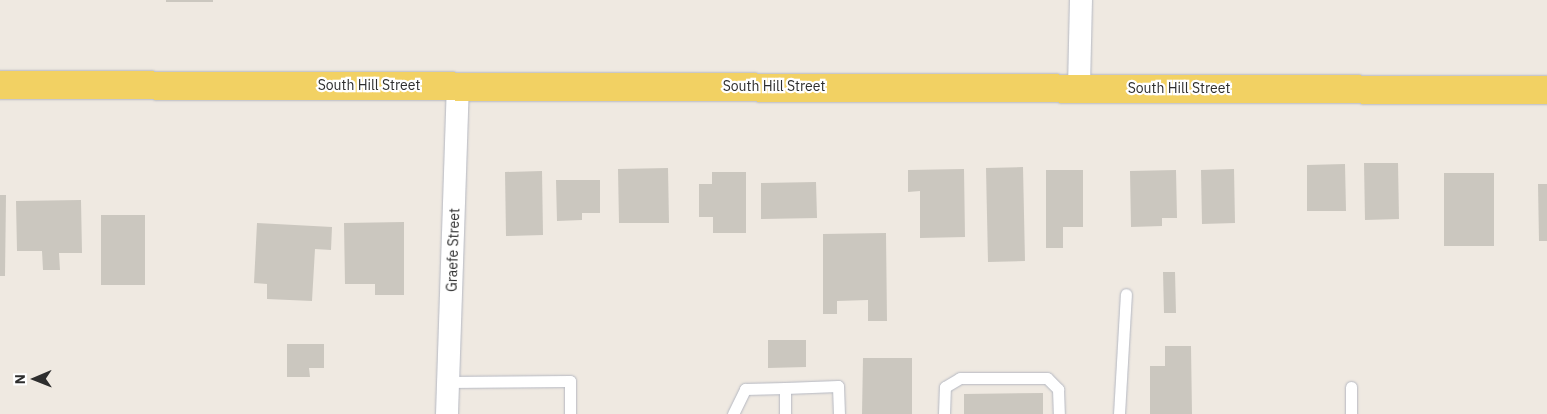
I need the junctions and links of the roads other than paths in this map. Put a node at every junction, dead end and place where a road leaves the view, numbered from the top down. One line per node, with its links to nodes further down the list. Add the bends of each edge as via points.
1 (1080, 0): 4 (street)
2 (0, 85): 3 (main road, South Hill Street)
3 (458, 85): 4 (main road, South Hill Street); 7 (street, Graefe Street)
4 (1079, 87): 5 (main road, South Hill Street)
5 (1547, 90)
6 (1126, 294): 17 (lane)
7 (448, 382): 10 (street, Graefe Street); 11 (lane, via 570,381)
8 (1351, 387): 18 (lane)
9 (785, 388): 12 (lane, via 744,389); 13 (lane); 14 (lane, via 838,386)
10 (447, 414)
11 (570, 414)
12 (733, 414)
13 (785, 414)
14 (839, 414)
15 (944, 414): 16 (lane, via 945,386 960,378 1047,378 1058,389)
16 (1059, 414)
17 (1119, 414)
18 (1351, 414)

